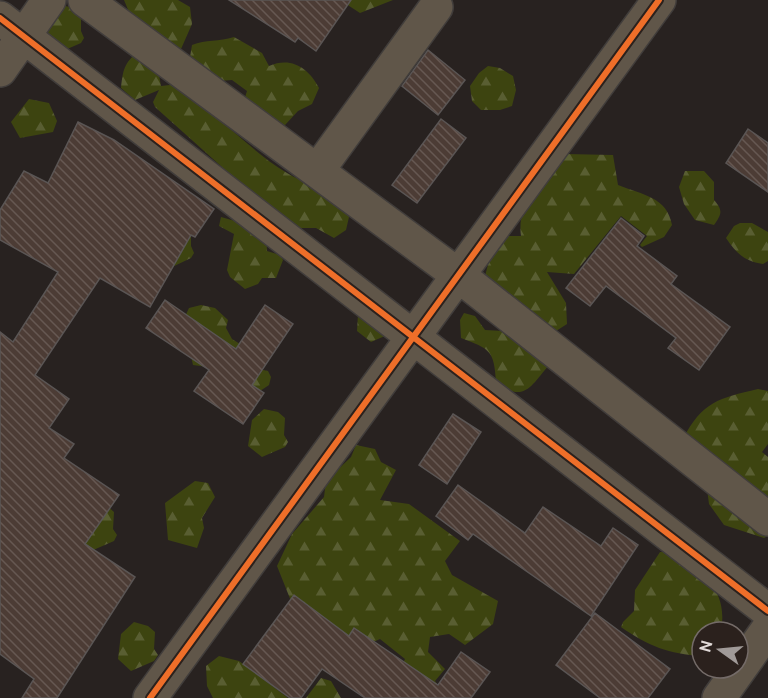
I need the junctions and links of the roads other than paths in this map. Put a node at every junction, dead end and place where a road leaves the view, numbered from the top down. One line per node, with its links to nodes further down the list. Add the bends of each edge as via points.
1 (49, 0): 5 (street)
2 (85, 0): 7 (street)
3 (659, 0): 8 (street)
4 (436, 7): 7 (street)
5 (12, 27): 6 (street); 9 (street)
6 (0, 70)
7 (318, 170): 8 (street)
8 (458, 275): 9 (street); 10 (street)
9 (414, 336): 11 (street); 13 (street)
10 (768, 519)
11 (768, 611)
12 (768, 629): 14 (street)
13 (150, 698)
14 (719, 698)

